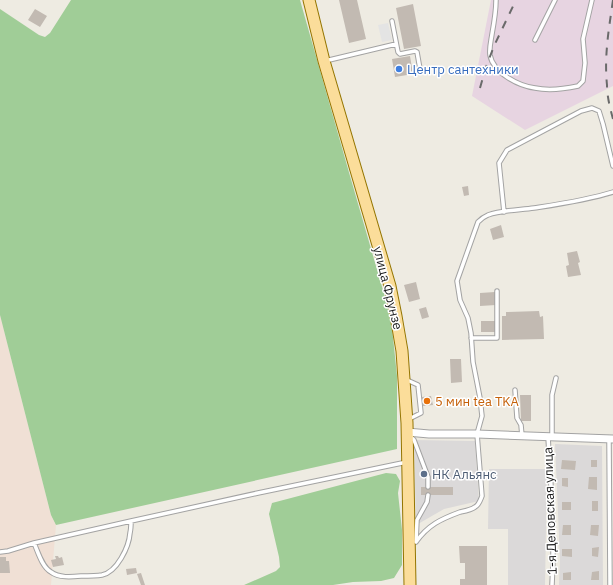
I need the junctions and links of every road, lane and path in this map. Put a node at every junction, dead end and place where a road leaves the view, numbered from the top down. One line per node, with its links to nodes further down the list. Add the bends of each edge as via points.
1 (309, 0): 8 (main road, улица Фрунзе)
2 (496, 0): 4 (lane, via 490,57 498,70 517,83 535,88 560,89 578,86 583,81 583,39)
3 (555, 0): 6 (lane)
4 (592, 0)
5 (392, 21): 7 (lane)
6 (535, 40)
7 (396, 44): 8 (lane); 9 (lane, via 400,54 417,52)
8 (324, 61): 17 (main road, улица Фрунзе, via 390,286 402,351)
9 (420, 69)
10 (613, 166): 12 (lane, via 599,111 592,108 581,111 506,150 499,163)
11 (613, 192): 12 (lane, via 593,198)
12 (504, 212): 14 (lane, via 488,215 478,222 457,281)
13 (497, 291): 14 (lane, via 497,338)
14 (471, 338): 18 (lane, via 482,416)
15 (556, 378): 20 (lane, 1-я Деповская улица, via 552,395)
16 (515, 390): 19 (lane)
17 (407, 432): 18 (street); 22 (main road, улица Фрунзе); 23 (lane, via 414,440 428,477)
18 (477, 434): 19 (street); 27 (lane, via 482,496 479,503 475,508 448,517 430,527)
19 (522, 436): 20 (street)
20 (550, 437): 21 (street); 30 (lane, 1-я Деповская улица, via 554,560)
21 (611, 440): 31 (lane)
22 (408, 462): 25 (lane); 27 (main road, улица Фрунзе)
23 (428, 487)
24 (428, 495): 27 (lane, via 417,520)
25 (131, 521): 26 (lane); 26 (lane, via 130,535 120,561 108,573 102,575 56,575 45,566)
26 (34, 544): 28 (lane)
27 (413, 545): 29 (main road, улица Фрунзе)
28 (0, 552)
29 (410, 585)
30 (552, 585)
31 (610, 585)

